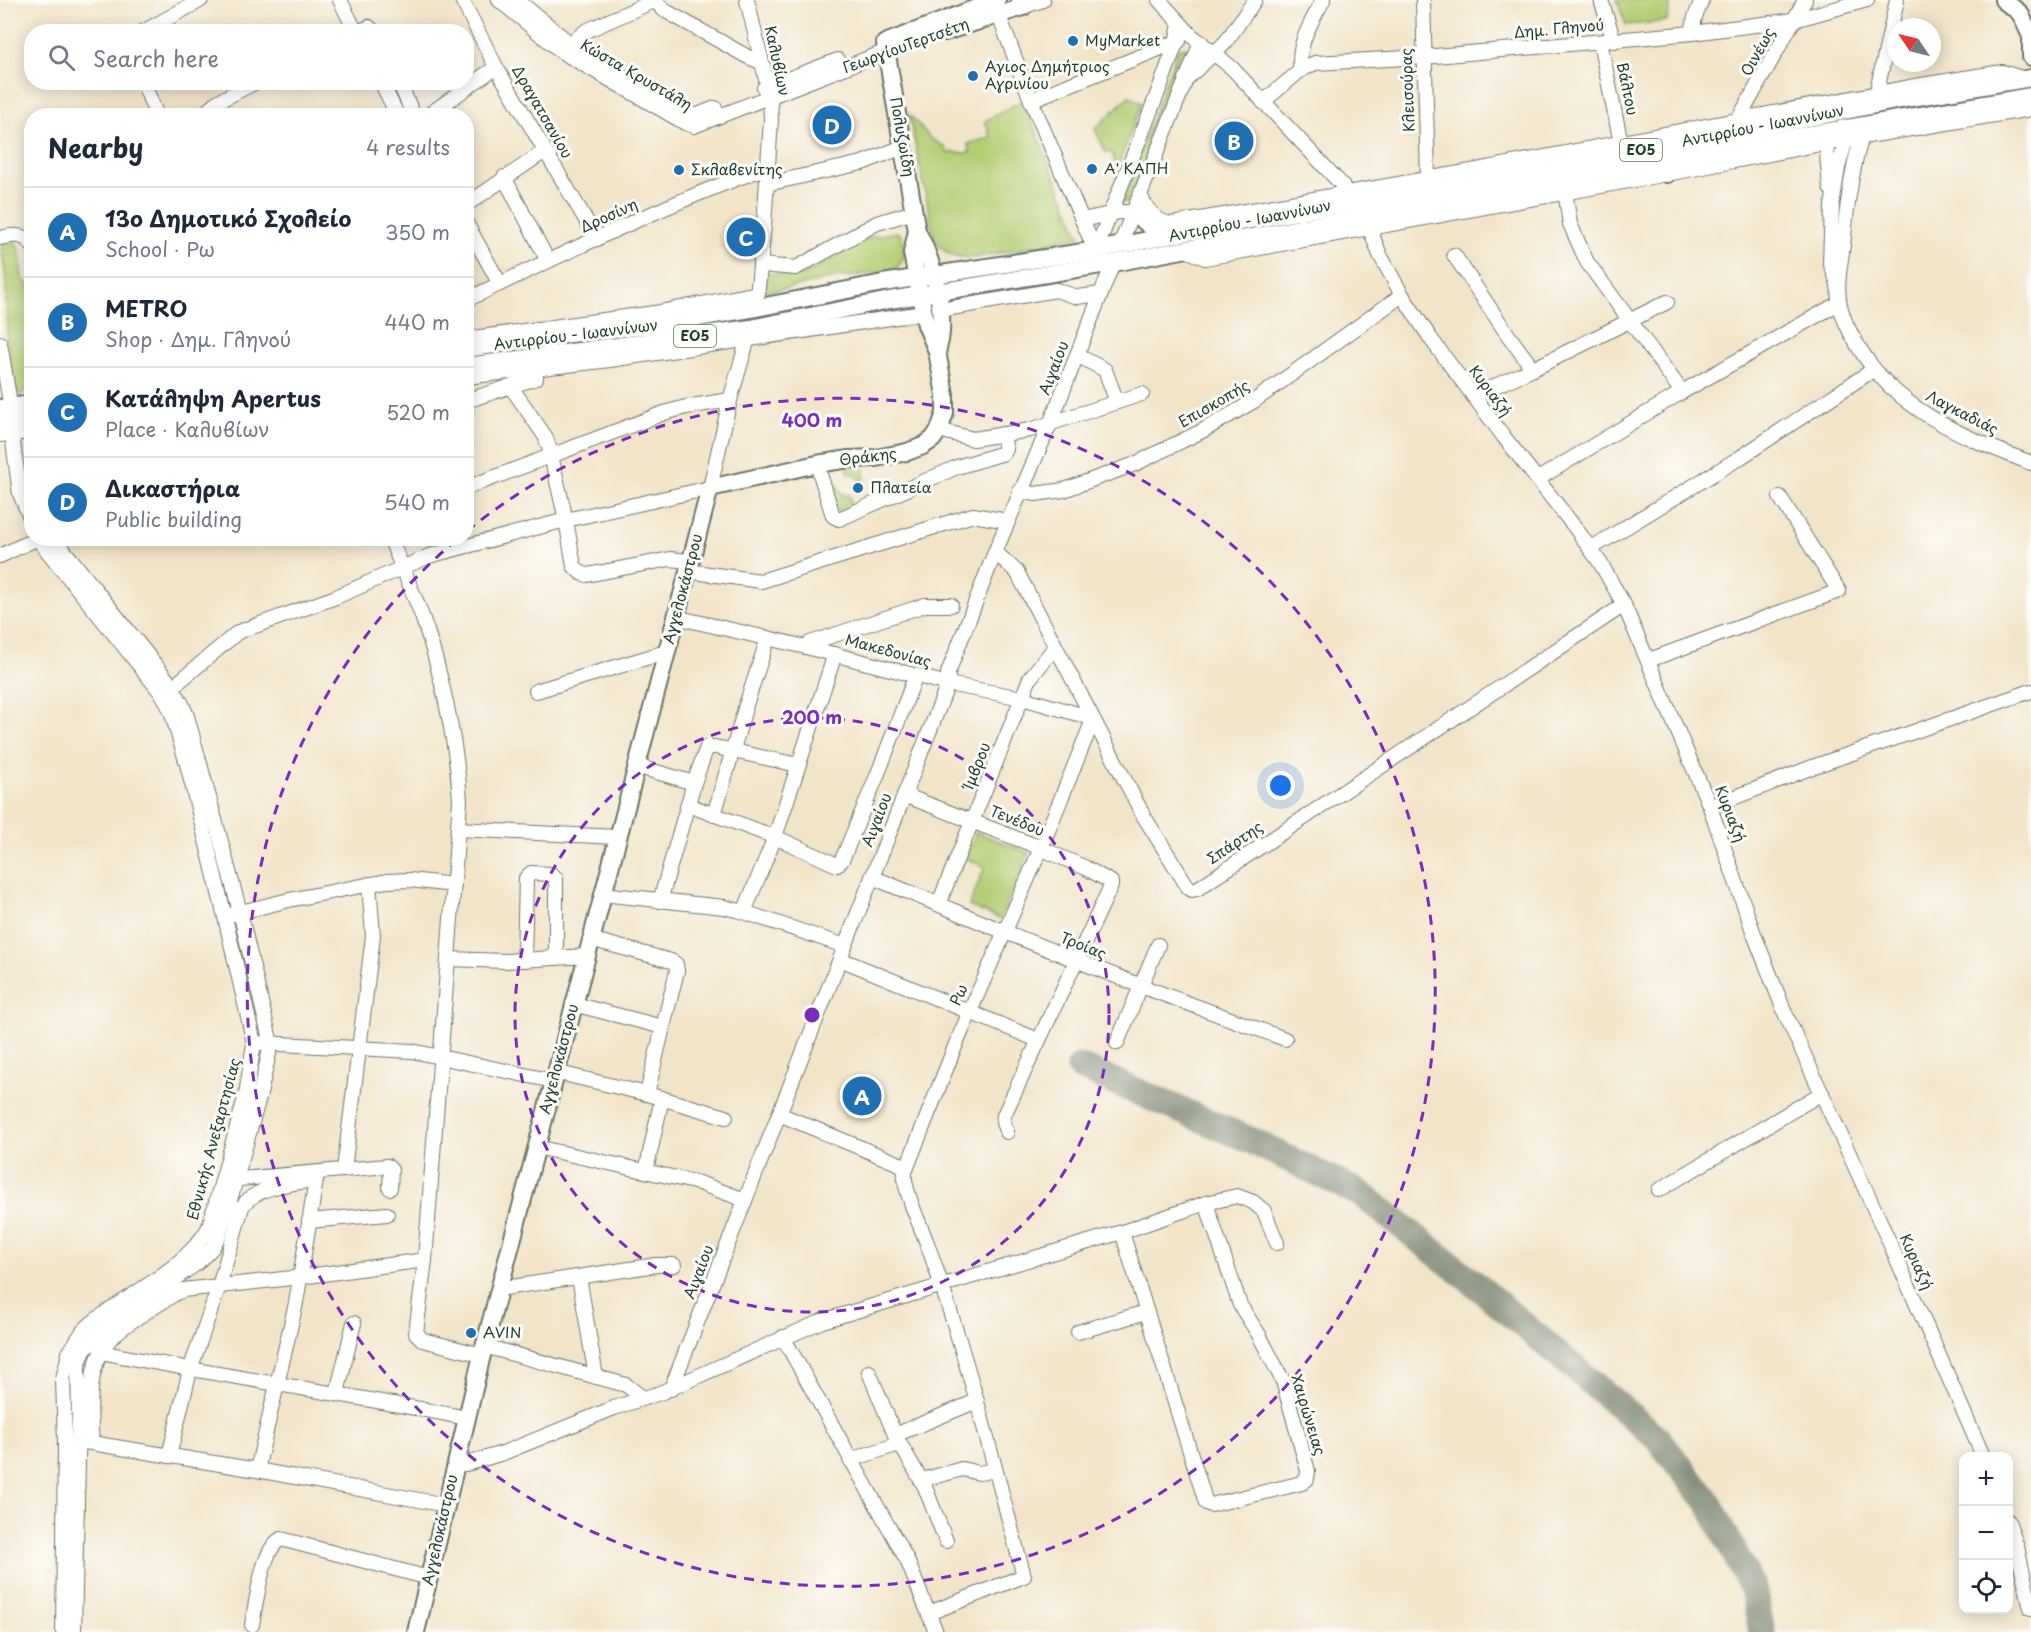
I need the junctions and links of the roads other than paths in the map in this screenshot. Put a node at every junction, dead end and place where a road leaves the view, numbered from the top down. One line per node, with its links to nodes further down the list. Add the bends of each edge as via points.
1 (201, 0): 23 (street)
2 (340, 0): 24 (street)
3 (462, 0): 37 (street, Δραγατσανίου)
4 (499, 0): 32 (street, Κώστα Κρυστάλη)
5 (655, 0): 32 (street, via 593,27); 36 (street, via 664,10)
6 (747, 0): 36 (street, Καλυβίων)
7 (1043, 0): 19 (street, ΓεωργίουΤερτσέτη)
8 (1159, 0): 22 (street)
9 (1256, 0): 33 (street)
10 (1323, 0): 38 (street, via 1302,44)
11 (1423, 0): 34 (street, Κλεισούρας)
12 (1601, 0): 28 (street)
13 (1702, 0): 25 (street)
14 (1805, 0): 21 (street, Οινέως)
15 (1867, 0): 21 (street, Δημ. Γληνού)
16 (1897, 0): 42 (street)
17 (525, 2): 32 (street, Κώστα Κρυστάλη)
18 (2011, 2): 27 (main road, via 2024,18)
19 (1022, 3): 20 (main road, ΓεωργίουΤερτσέτη)
20 (996, 4): 31 (main road, ΓεωργίουΤερτσέτη); 50 (street)
21 (1794, 20): 25 (street, Δημ. Γληνού); 58 (street, Οινέως)
22 (1180, 23): 26 (street); 30 (street)
23 (157, 24)
24 (359, 24)
25 (1692, 33): 28 (street, Δημ. Γληνού)
26 (1196, 38): 30 (street); 33 (street); 40 (street)
27 (2031, 38): 35 (main road)
28 (1614, 41): 29 (street, Δημ. Γληνού)
29 (1600, 42): 34 (street, Δημ. Γληνού); 60 (street, Βάλτου)
30 (1176, 43): 50 (street); 84 (street)
31 (886, 47): 48 (street, ΓεωργίουΤερτσέτη); 64 (main road, Πολυζωίδη)
32 (565, 48): 48 (street, Κώστα Κρυστάλη, via 583,54 691,115)
33 (1216, 54): 40 (street); 51 (street)
34 (1424, 57): 38 (street, Δημ. Γληνού, via 1315,63); 74 (street, Κλεισούρας)
35 (2031, 57)
36 (761, 62): 48 (street, Καλυβίων)
37 (496, 67): 41 (street); 65 (street, Δραγατσανίου)
38 (1301, 70): 51 (street, Δημ. Γληνού)
39 (2028, 79): 58 (street, via 2002,72); 68 (main road, Αντιρρίου - Ιωαννίνων / ΕΟ5)
40 (1185, 80): 79 (street)
41 (474, 83)
42 (1878, 86)
43 (146, 90): 52 (street)
44 (240, 90): 53 (street)
45 (385, 90): 54 (street)
46 (403, 90): 55 (street)
47 (464, 90): 56 (street)
48 (769, 91): 70 (street, Καλυβίων)
49 (2031, 96): 61 (main road, Αντιρρίου - Ιωαννίνων / ΕΟ5)
50 (1031, 100): 86 (street)
51 (1263, 102): 77 (street, via 1342,185)
52 (154, 108)
53 (211, 108)
54 (394, 108)
55 (410, 108)
56 (438, 108)
57 (2031, 109): 59 (street)
58 (1738, 120): 60 (street)
59 (1846, 139): 62 (street); 81 (street, Λαγκαδιάς)
60 (1621, 143): 66 (street)
61 (1758, 143): 67 (main road); 69 (main road, Αντιρρίου - Ιωαννίνων / ΕΟ5)
62 (1826, 143): 67 (street); 81 (street, Λαγκαδιάς)
63 (1860, 143): 102 (street, Λαγκαδιάς, via 1848,193)
64 (903, 147): 75 (street, via 854,165); 82 (main road, Πολυζωίδη)
65 (545, 151): 73 (street); 92 (street, Δραγατσανίου)
66 (1548, 156): 68 (main road); 71 (street)
67 (1740, 160): 72 (street)
68 (1572, 164): 78 (main road, Αντιρρίου - Ιωαννίνων / ΕΟ5)
69 (1640, 164): 72 (main road); 78 (main road, Αντιρρίου - Ιωαννίνων / ΕΟ5)
70 (768, 167): 75 (street, Καλυβίων); 92 (street, Δροσίνη)
71 (1477, 170): 74 (street); 78 (main road)
72 (1667, 174): 76 (street)
73 (504, 177): 80 (street); 97 (street)
74 (1428, 178): 77 (street)
75 (767, 184): 99 (street, Καλυβίων)
76 (1565, 191): 85 (street); 111 (street, via 1570,224 1580,250)
77 (1345, 193): 79 (street, via 1172,224 1157,218)
78 (1450, 193): 85 (main road); 88 (main road, Αντιρρίου - Ιωαννίνων / ΕΟ5, via 1358,201); 95 (main road, Αντιρρίου - Ιωαννίνων / ΕΟ5)
79 (1140, 195): 83 (street)
80 (474, 199)
81 (1833, 207): 102 (street, Λαγκαδιάς, via 1830,262)
82 (914, 212): 99 (street, via 877,223 796,268); 101 (main road, Πολυζωίδη, via 917,231 912,248)
83 (1134, 212): 84 (street); 88 (main road, via 1154,230); 93 (street)
84 (1112, 213): 86 (street); 94 (street)
85 (1427, 218): 87 (street)
86 (1082, 220): 94 (street)
87 (1369, 227): 95 (street, via 1205,258); 104 (street, Κυριαζή)
88 (1175, 234): 93 (main road, Αντιρρίου - Ιωαννίνων / ΕΟ5)
89 (474, 237): 100 (street)
90 (0, 238): 91 (street)
91 (24, 239)
92 (597, 239): 97 (street, Δροσίνη)
93 (1120, 245): 94 (main road, Αντιρρίου - Ιωαννίνων / ΕΟ5)
94 (1095, 250): 101 (main road, Αντιρρίου - Ιωαννίνων / ΕΟ5)
95 (1186, 250): 98 (main road, Αντιρρίου - Ιωαννίνων / ΕΟ5)
96 (1454, 255): 119 (street)
97 (548, 261): 100 (street, Δροσίνη)
98 (1113, 263): 101 (main road, Αντιρρίου - Ιωαννίνων / ΕΟ5); 103 (street, Αιγαίου)
99 (760, 265): 106 (street, Καλυβίων)
100 (500, 284): 105 (street, Δροσίνη)
101 (927, 285): 106 (main road, Αντιρρίου - Ιωαννίνων / ΕΟ5); 109 (main road, Πολυζωίδη); 112 (main road, Αντιρρίου - Ιωαννίνων / ΕΟ5)
102 (1839, 286): 108 (street, Λαγκαδιάς)
103 (1101, 294): 109 (street, via 1077,297 1056,290); 116 (street, Αιγαίου)
104 (1402, 295): 125 (street, Κυριαζή); 145 (street, Επισκοπής, via 1254,401 1204,430 1135,464 1064,490 1035,494)
105 (474, 296)
106 (757, 301): 110 (main road, Αντιρρίου - Ιωαννίνων / ΕΟ5)
107 (1667, 302): 111 (street)
108 (1839, 303): 120 (street, Λαγκαδιάς, via 1845,324); 123 (street)
109 (932, 312): 112 (street); 134 (main road, Πολυζωίδη, via 928,331 937,351 945,395 945,413)
110 (655, 319): 113 (street); 115 (main road, Αντιρρίου - Ιωαννίνων / ΕΟ5)
111 (1630, 321): 119 (street); 123 (street)
112 (749, 334): 117 (main road, Αντιρρίου - Ιωαννίνων / ΕΟ5); 127 (street)
113 (474, 338)
114 (0, 343): 129 (street)
115 (474, 348)
116 (1077, 356): 128 (street, via 1105,370); 133 (street, Αιγαίου)
117 (536, 363): 118 (main road, Αντιρρίου - Ιωαννίνων / ΕΟ5); 121 (street); 122 (street, via 536,378)
118 (474, 366)
119 (1533, 369): 125 (street)
120 (1873, 370): 140 (street, Λαγκαδιάς, via 1894,392 1926,415); 156 (street)
121 (474, 375)
122 (511, 387): 126 (street); 139 (street, via 544,436)
123 (1682, 392): 142 (street)
124 (1142, 394): 128 (street)
125 (1473, 396): 142 (street, Κυριαζή)
126 (474, 399)
127 (730, 400): 139 (street, via 664,413); 144 (street)
128 (1117, 402): 133 (street)
129 (4, 403): 130 (main road)
130 (24, 404)
131 (24, 420): 132 (main road)
132 (0, 423)
133 (1050, 424): 136 (street); 145 (street, Αιγαίου)
134 (939, 430): 136 (street, via 973,439); 141 (main road, Θράκης, via 923,446 907,452)
135 (24, 433): 137 (street)
136 (1002, 434): 141 (street, via 1004,453 957,467 839,519 833,516)
137 (0, 435)
138 (13, 442): 147 (street)
139 (552, 456): 143 (street); 148 (street)
140 (2031, 463)
141 (817, 464): 144 (main road, Θράκης)
142 (1538, 479): 156 (street, Κυριαζή)
143 (474, 485)
144 (710, 488): 148 (street); 159 (main road, Αγγελοκάστρου)
145 (1020, 491): 149 (street, Αιγαίου)
146 (1780, 497): 169 (street, via 1839,591)
147 (24, 504)
148 (566, 520): 150 (street); 159 (street, via 574,566 581,573 670,559)
149 (1008, 521): 157 (street, Αιγαίου); 159 (street, via 973,515 761,581)
150 (474, 544)
151 (24, 545): 158 (street)
152 (43, 546): 172 (street, Εθνικής Ανεξαρτησίας)
153 (60, 546): 172 (street, Εθνικής Ανεξαρτησίας)
154 (393, 546): 160 (street)
155 (464, 546): 160 (street)
156 (1590, 549): 162 (street, Κυριαζή)
157 (995, 552): 166 (street, Σπάρτης, via 1017,572); 171 (street, Αιγαίου, via 948,673)
158 (0, 556)
159 (688, 566): 163 (main road, Αγγελοκάστρου)
160 (402, 567): 172 (street, via 336,597 238,632); 186 (street, via 422,617 453,743 460,801)
161 (951, 605): 165 (street, via 925,605)
162 (1624, 605): 169 (street, Κυριαζή); 176 (street, Σπάρτης, via 1195,890 1188,887 1143,815)
163 (675, 617): 164 (street, Μακεδονίας); 167 (main road, Αγγελοκάστρου)
164 (768, 638): 165 (street, Μακεδονίας); 177 (street)
165 (806, 647): 168 (street, Μακεδονίας)
166 (1055, 647): 175 (street, Ίμβρου, via 1035,670); 176 (street, Σπάρτης)
167 (666, 652): 173 (street); 179 (main road, Αγγελοκάστρου)
168 (835, 654): 170 (street, Μακεδονίας); 178 (street)
169 (1649, 660): 183 (street, Κυριαζή)
170 (916, 675): 171 (street, Μακεδονίας); 188 (street, via 841,862 835,865)
171 (948, 684): 175 (street, Μακεδονίας); 181 (street, Αιγαίου)
172 (168, 691): 196 (street, Εθνικής Ανεξαρτησίας, via 186,716); 198 (street, Εθνικής Ανεξαρτησίας)
173 (536, 691)
174 (2031, 691): 183 (street)
175 (1022, 698): 176 (street, Μακεδονίας); 185 (street, Ίμβρου)
176 (1092, 719): 189 (street, Ρω)
177 (734, 751): 178 (street); 180 (street, via 708,746); 184 (street)
178 (798, 765): 188 (street)
179 (636, 766): 180 (street); 187 (main road, Αγγελοκάστρου)
180 (694, 783): 182 (street)
181 (904, 795): 185 (street, Τενέδου); 190 (street, Αιγαίου)
182 (688, 805): 184 (street); 194 (street)
183 (1710, 807): 220 (street, Κυριαζή, via 1787,1019)
184 (714, 815): 188 (street)
185 (973, 821): 189 (street, Τενέδου); 195 (street, Ίμβρου)
186 (458, 829): 187 (street); 192 (street)
187 (617, 837): 193 (main road, Αγγελοκάστρου)
188 (775, 837): 197 (street)
189 (1041, 848): 199 (street, Ρω); 207 (street, Τενέδου, via 1086,867 1109,880 1111,886)
190 (872, 877): 195 (street, Τροίας); 202 (street, Αιγαίου)
191 (369, 884): 192 (street, via 400,880); 196 (street); 217 (street, via 373,936)
192 (454, 885): 205 (street)
193 (602, 894): 194 (street); 200 (main road, Αγγελοκάστρου)
194 (660, 901): 197 (street)
195 (939, 903): 199 (street, Τροίας)
196 (240, 912): 198 (street); 216 (street, Εθνικής Ανεξαρτησίας)
197 (744, 912): 202 (street)
198 (225, 917): 215 (street, Εθνικής Ανεξαρτησίας)
199 (1005, 932): 207 (street, Τροίας); 210 (street, Ρω)
200 (591, 939): 203 (main road, Αγγελοκάστρου); 211 (street, via 676,964)
201 (1158, 945): 208 (street)
202 (842, 952): 210 (street); 223 (street, Αιγαίου)
203 (586, 956): 204 (street); 209 (main road, Αγγελοκάστρου)
204 (556, 958): 206 (street); 206 (street, via 556,878 531,873 526,878)
205 (449, 959): 206 (street); 218 (street)
206 (524, 960)
207 (1076, 960): 208 (street, Τροίας); 213 (street)
208 (1141, 986): 212 (street, Τροίας); 214 (street)
209 (573, 1004): 211 (street); 219 (main road, Αγγελοκάστρου)
210 (970, 1011): 213 (street); 227 (street, Ρω)
211 (663, 1027): 221 (street)
212 (1285, 1039)
213 (1038, 1040): 225 (street, via 1004,1115)
214 (1117, 1042)
215 (254, 1043): 216 (street); 230 (street, Εθνικής Ανεξαρτησίας)
216 (271, 1044): 217 (street); 230 (street, Εθνικής Ανεξαρτησίας, via 260,1094)
217 (360, 1049): 218 (street); 228 (street)
218 (440, 1057): 219 (street); 239 (street)
219 (554, 1077): 221 (street); 226 (main road, Αγγελοκάστρου)
220 (1822, 1093): 232 (street); 263 (street, Κυριαζή)
221 (647, 1094): 222 (street)
222 (662, 1098): 224 (street); 229 (street)
223 (779, 1114): 227 (street); 233 (street, Αιγαίου)
224 (726, 1117)
225 (1008, 1132)
226 (536, 1147): 229 (street); 245 (main road, Αγγελοκάστρου)
227 (907, 1167): 244 (street, Ρω, via 906,1188)
228 (344, 1170): 230 (street); 231 (street, via 389,1166)
229 (646, 1171): 233 (street, via 699,1183)
230 (228, 1180): 262 (street, Εθνικής Ανεξαρτησίας, via 209,1227 195,1247 98,1318 76,1340 63,1379)
231 (390, 1188)
232 (1659, 1190)
233 (745, 1200): 256 (street, Αιγαίου)
234 (1206, 1203): 237 (street); 238 (street, via 1237,1196 1253,1202 1264,1211); 246 (street, Χαιρώνειας, via 1240,1305 1283,1381 1308,1471 1305,1482 1206,1503)
235 (387, 1214): 236 (street)
236 (309, 1221): 241 (street); 243 (street, via 316,1180 251,1197 242,1207)
237 (1122, 1232): 244 (street); 246 (street, Χαιρώνειας)
238 (1276, 1243)
239 (424, 1260): 241 (street); 250 (street, via 417,1335 423,1340)
240 (674, 1265): 242 (street)
241 (301, 1277): 243 (street); 255 (street)
242 (579, 1277): 245 (street); 254 (street)
243 (219, 1286): 251 (street, via 176,1293 115,1334); 252 (street)
244 (942, 1286): 249 (street, via 843,1314); 259 (street, Ρω)
245 (499, 1289): 250 (main road, Αγγελοκάστρου)
246 (1146, 1312): 248 (street)
247 (354, 1323): 257 (street)
248 (1078, 1332)
249 (783, 1337): 256 (street); 265 (street)
250 (483, 1350): 254 (street); 260 (main road, Αγγελοκάστρου)
251 (101, 1352): 252 (street); 262 (street)
252 (190, 1370): 255 (street); 264 (street)
253 (869, 1372): 261 (street)
254 (596, 1377): 258 (street, via 626,1385)
255 (278, 1384): 257 (street); 267 (street)
256 (671, 1389): 258 (street)
257 (337, 1393): 260 (street)
258 (643, 1398): 266 (street, via 503,1453)
259 (977, 1401): 261 (street); 268 (street, Ρω)
260 (467, 1418): 266 (main road, Αγγελοκάστρου)
261 (897, 1439): 265 (street); 269 (street)
262 (78, 1442): 264 (street); 277 (street, Εθνικής Ανεξαρτησίας); 278 (street, Εθνικής Ανεξαρτησίας)
263 (1981, 1452)
264 (169, 1456): 267 (street)
265 (850, 1460): 275 (street, via 907,1560)
266 (456, 1464): 270 (main road, Αγγελοκάστρου)
267 (257, 1470): 270 (street)
268 (995, 1470): 269 (street, via 979,1473 962,1469); 275 (street, Ρω, via 1024,1576)
269 (921, 1480): 272 (street)
270 (446, 1504): 273 (main road, Αγγελοκάστρου)
271 (2013, 1535): 274 (street)
272 (946, 1541)
273 (429, 1578): 276 (street, via 281,1539 272,1546 265,1563); 279 (main road, Αγγελοκάστρου)
274 (2031, 1609)
275 (929, 1613): 280 (street)
276 (252, 1625)
277 (63, 1632)
278 (74, 1632)
279 (416, 1632)
280 (936, 1632)

